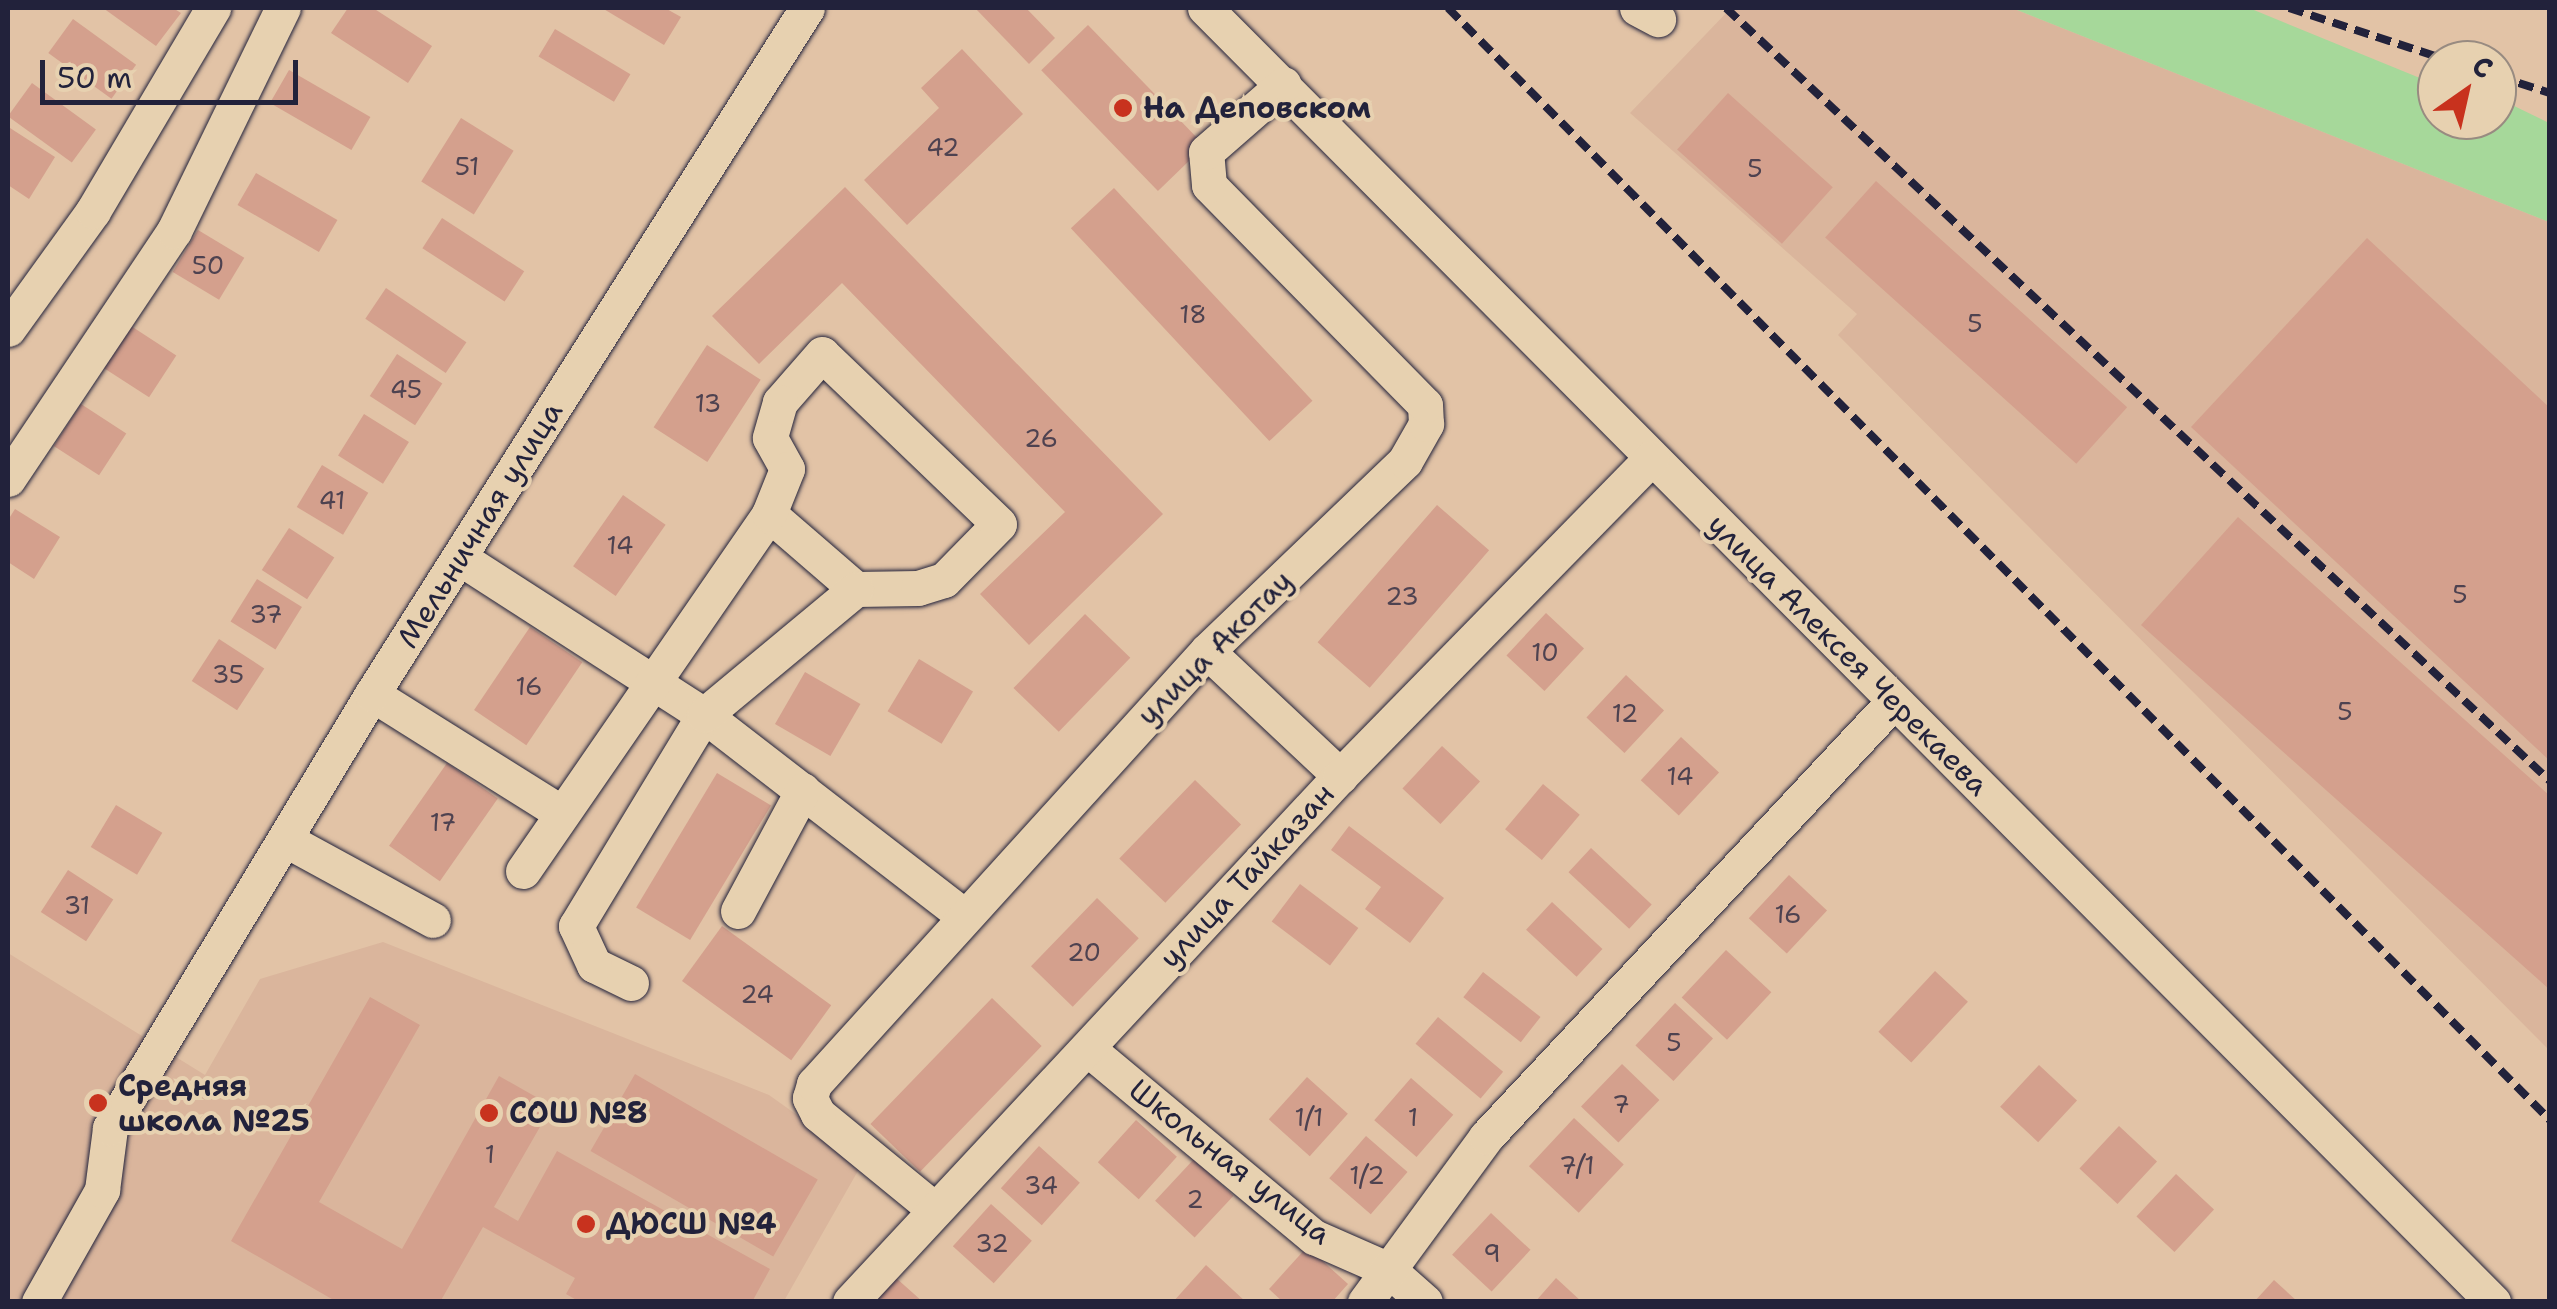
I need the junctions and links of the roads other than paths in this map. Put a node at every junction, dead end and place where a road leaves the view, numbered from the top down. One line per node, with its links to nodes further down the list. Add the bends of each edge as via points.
1 (212, 8): 6 (street, via 93,211)
2 (284, 8): 8 (street, via 174,232)
3 (807, 8): 10 (street, Мельничная улица)
4 (1206, 8): 5 (street, улица Алексея Черекаева)
5 (1284, 84): 7 (street, улица Алексея Черекаева); 12 (street, улица Акотау, via 1206,152 1209,185 1425,405 1426,424 1406,461)
6 (8, 328)
7 (1651, 458): 15 (street, улица Алексея Черекаева); 17 (street, улица Тайказан)
8 (8, 478)
9 (769, 514): 11 (street); 11 (street, via 787,469 770,438 780,402 822,354 999,524 944,580 918,588); 13 (street)
10 (460, 558): 13 (street, via 563,620); 14 (street, Мельничная улица)
11 (856, 589): 16 (street)
12 (1207, 651): 17 (street); 23 (street, улица Акотау)
13 (650, 684): 16 (street); 19 (street)
14 (372, 694): 19 (street); 20 (street, Мельничная улица)
15 (1894, 702): 28 (street, via 1486,1137); 33 (street, улица Алексея Черекаева)
16 (704, 715): 18 (street); 25 (street, via 576,926 594,965)
17 (1340, 776): 26 (street, улица Тайказан)
18 (804, 790): 22 (street); 23 (street)
19 (562, 813): 21 (street)
20 (288, 841): 24 (street); 29 (street, Мельничная улица, via 110,1128 102,1190)
21 (523, 870)
22 (738, 911)
23 (964, 916): 27 (street, улица Акотау, via 814,1084 810,1098 818,1114)
24 (434, 920)
25 (631, 983)
26 (1088, 1049): 27 (street, улица Тайказан); 28 (street, Школьная улица, via 1314,1237)
27 (934, 1209): 30 (street, улица Тайказан)
28 (1389, 1270): 31 (street); 32 (street, Школьная улица)
29 (39, 1302)
30 (850, 1302)
31 (1366, 1302)
32 (1425, 1302)
33 (2493, 1302)

